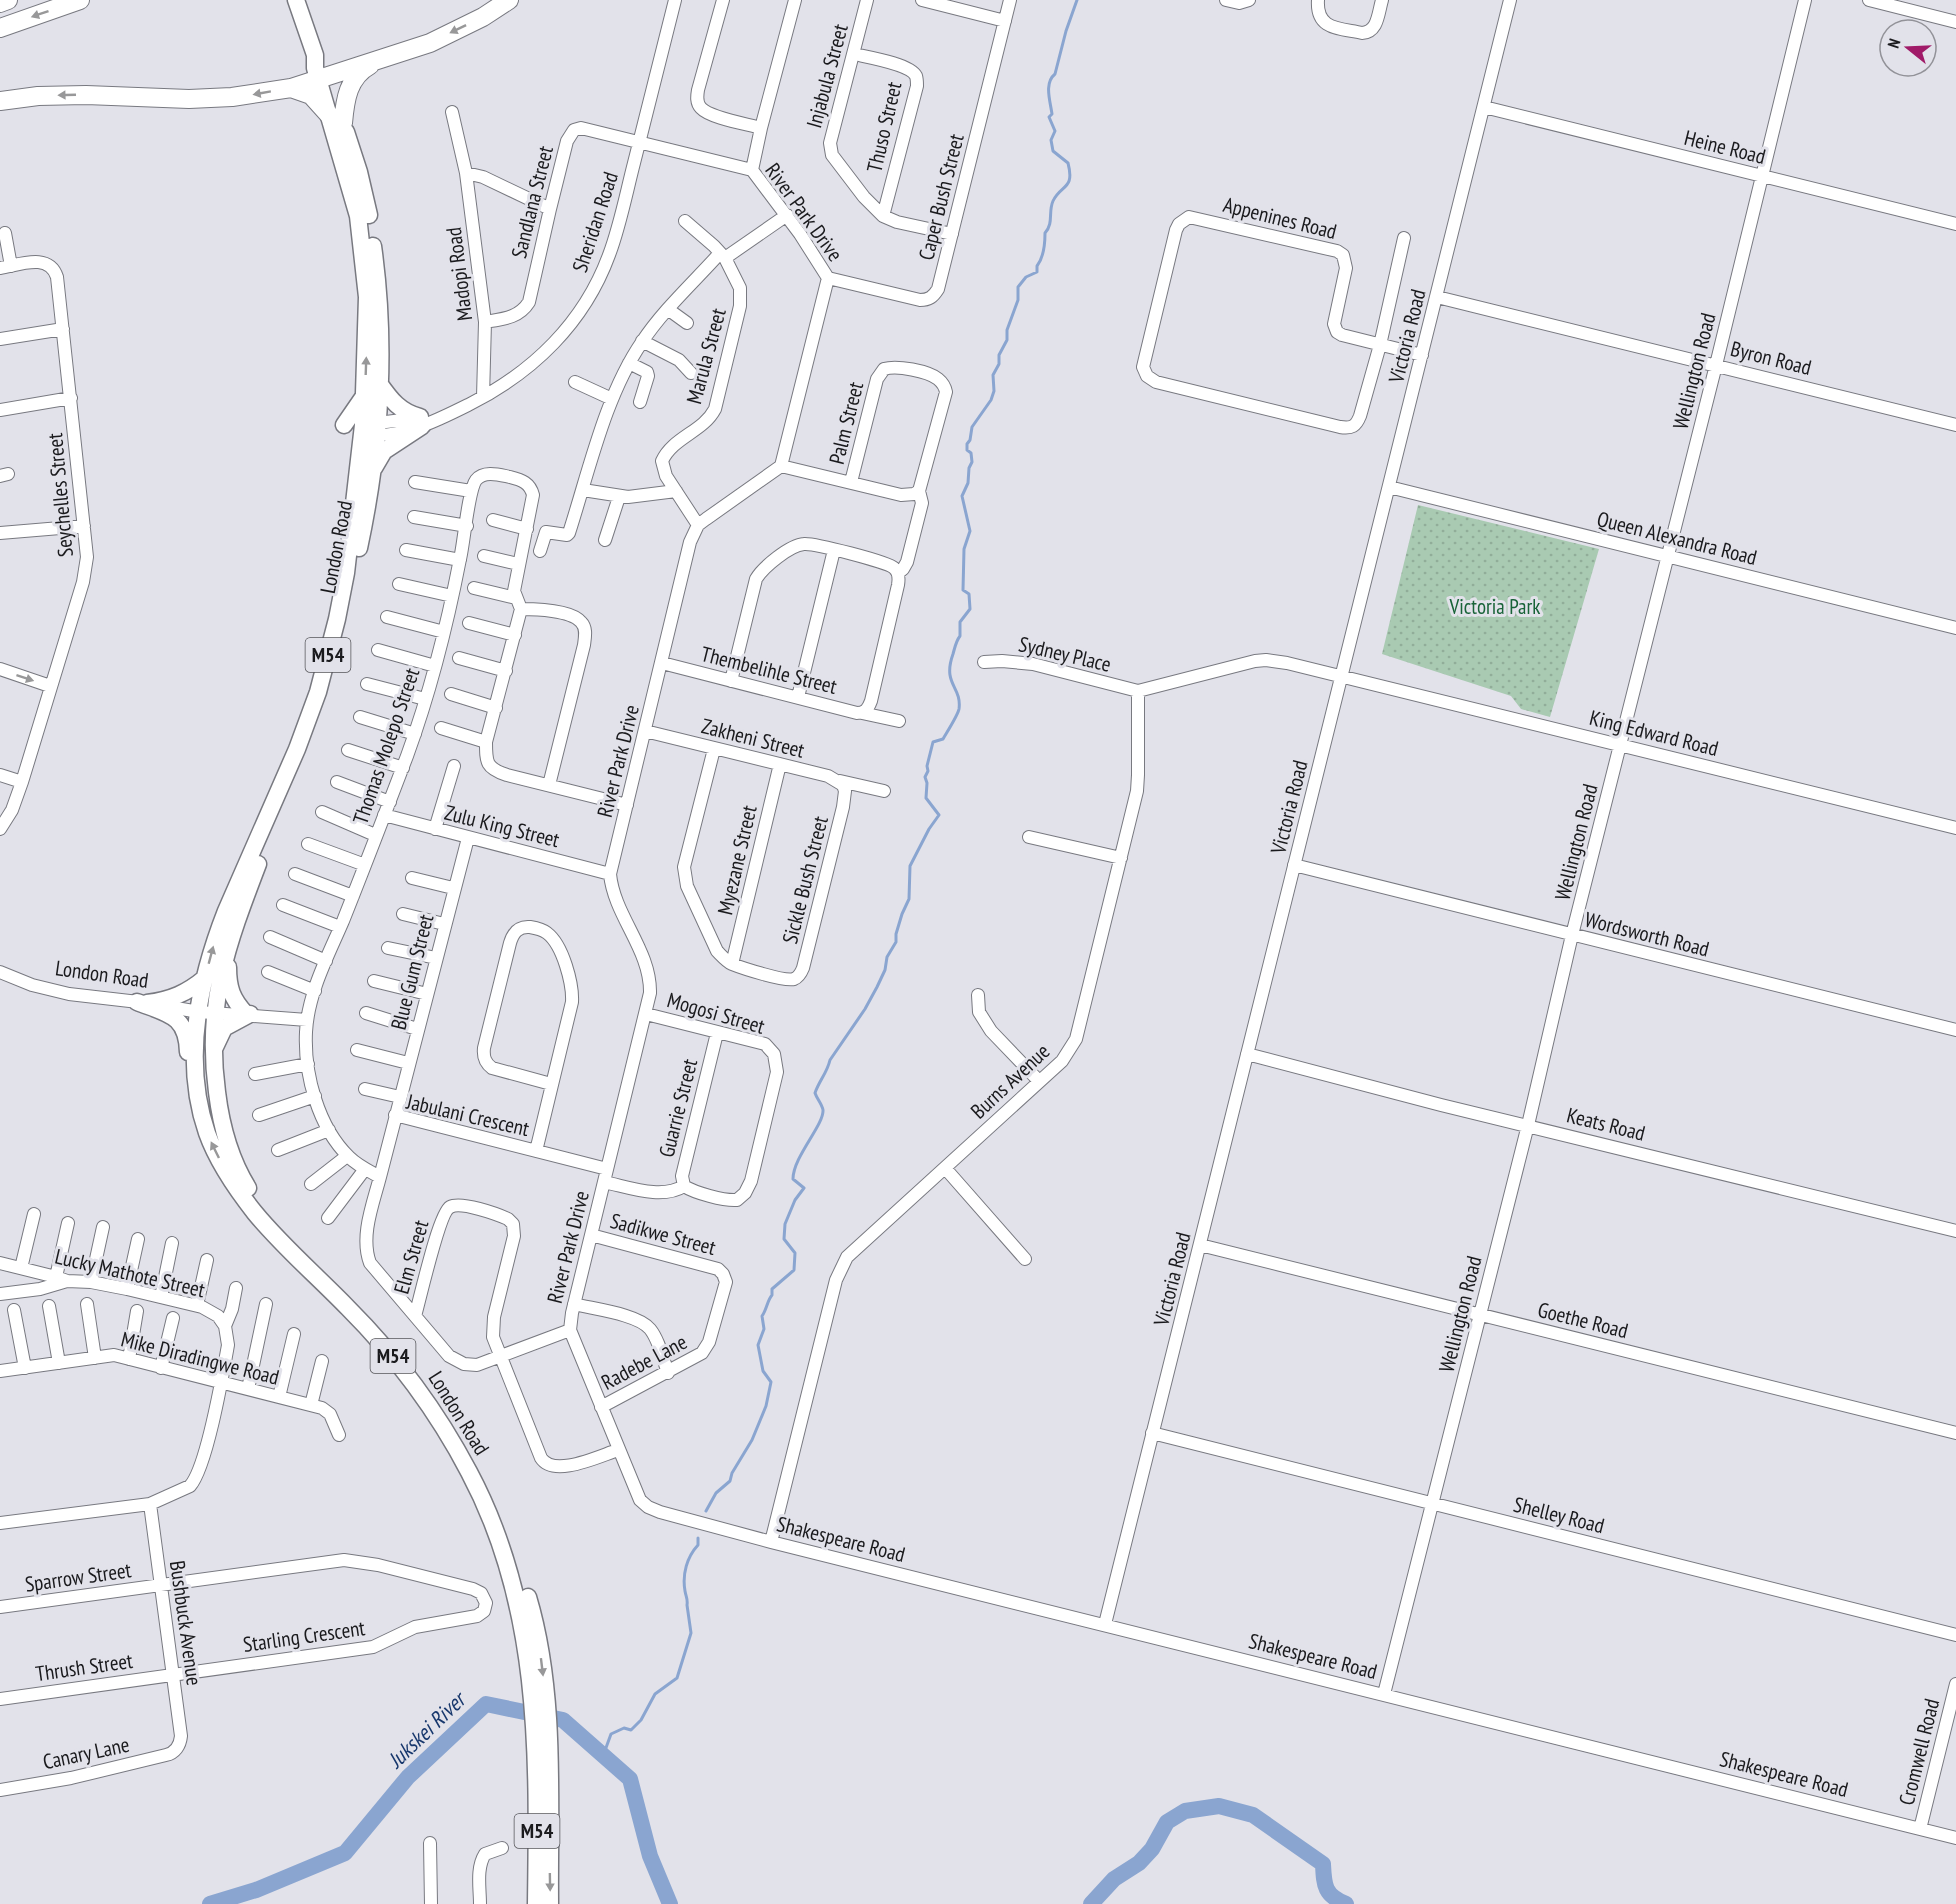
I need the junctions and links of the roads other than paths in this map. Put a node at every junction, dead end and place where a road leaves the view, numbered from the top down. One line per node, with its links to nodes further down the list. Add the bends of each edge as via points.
1 (8, 0): 18 (highway)
2 (80, 0): 21 (highway, one-way to 21)
3 (296, 0): 24 (main road, M54)
4 (508, 0): 23 (highway, one-way to 23, via 430,43)
5 (675, 0): 31 (street, Sheridan Road)
6 (723, 0): 30 (street, via 697,102 712,114)
7 (795, 0): 30 (street)
8 (867, 0): 22 (street, Injabula Street)
9 (1010, 0): 19 (street, Caper Bush Street)
10 (1226, 0): 11 (street)
11 (1249, 0)
12 (1318, 0): 13 (street, via 1318,14 1324,23 1368,33 1374,27)
13 (1382, 0)
14 (1510, 0): 27 (street, Victoria Road)
15 (1806, 0): 34 (street, Wellington Road)
16 (1869, 0): 20 (street)
17 (930, 1): 19 (street)
18 (0, 3)
19 (1005, 21): 41 (street, Caper Bush Street)
20 (1956, 22)
21 (0, 28)
22 (854, 54): 37 (street, Injabula Street, via 830,148 859,191); 37 (street, Thuso Street, via 907,69 916,80)
23 (382, 58): 24 (highway); 29 (highway, via 363,69 351,83)
24 (323, 76): 25 (highway); 29 (main road, London Road / M54)
25 (291, 88): 26 (highway, one-way to 26, via 189,99 86,95); 29 (highway, via 312,95)
26 (0, 101)
27 (1484, 107): 34 (street, Heine Road); 46 (street, Victoria Road)
28 (452, 112): 33 (street, Madopi Road)
29 (336, 119): 59 (main road, London Road / M54, via 359,172 373,242 380,305); 67 (main road, London Road / M54, one-way to 29, via 367,297 358,216)
30 (761, 128): 32 (street)
31 (639, 143): 32 (street, River Park Drive); 35 (street, Sandlana Street, via 588,129 574,130 567,141); 61 (street, Sheridan Road, via 610,255 586,304 537,361)
32 (752, 170): 36 (street, River Park Drive)
33 (466, 173): 35 (street, via 483,177); 48 (street, Madopi Road)
34 (1762, 176): 39 (street, Heine Road); 56 (street, Wellington Road)
35 (550, 209): 48 (street, Sandlana Street, via 529,302 515,315)
36 (787, 215): 43 (street); 45 (street, River Park Drive)
37 (883, 216): 41 (street, Injabula Street)
38 (685, 222): 43 (street, Marula Street)
39 (1956, 224)
40 (5, 233): 44 (street)
41 (952, 234): 45 (street, Caper Bush Street, via 938,289 926,300)
42 (1404, 238): 53 (street)
43 (723, 256): 47 (street); 75 (street, Marula Street, via 740,288 740,306 711,416 672,446 662,461)
44 (6, 267): 50 (street, Seychelles Street, via 46,262 55,270)
45 (828, 278): 68 (street, River Park Drive)
46 (1437, 297): 54 (street, Victoria Road); 56 (street, Byron Road)
47 (669, 310): 49 (street); 52 (street)
48 (485, 322): 61 (street, Madopi Road)
49 (687, 323)
50 (63, 329): 51 (street); 60 (street, Seychelles Street)
51 (0, 339)
52 (642, 340): 55 (street); 57 (street, via 679,360)
53 (1380, 345): 53 (street, Appenines Road, via 1342,335 1335,329 1346,268 1343,255 1337,250 1196,218 1184,219 1176,230 1144,372 1150,379 1347,428 1358,421); 54 (street, Appenines Road)
54 (1422, 355): 72 (street, Victoria Road)
55 (629, 363): 62 (street); 63 (street, via 647,372)
56 (1716, 365): 66 (street, Byron Road); 90 (street, Wellington Road)
57 (691, 373)
58 (575, 382): 62 (street)
59 (379, 383): 65 (main road, via 399,409); 67 (main road, London Road / M54)
60 (71, 398): 64 (street); 81 (street, Seychelles Street)
61 (483, 398): 65 (street, Sheridan Road)
62 (612, 399): 73 (street)
63 (640, 402)
64 (0, 410)
65 (426, 420): 67 (street, Sheridan Road); 69 (main road)
66 (1956, 425)
67 (361, 430): 69 (main road, London Road / M54); 69 (main road)
68 (781, 465): 71 (street); 80 (street)
69 (365, 470): 163 (main road, London Road / M54, via 362,538 328,677); 170 (main road, London Road / M54, one-way to 69, via 226,911 318,692 337,619)
70 (415, 482): 74 (street)
71 (851, 482): 76 (street, via 901,495); 76 (street, Palm Street, via 877,379 884,369 899,368 936,377 946,392)
72 (1389, 487): 90 (street, Queen Alexandra Road); 110 (street, Victoria Road)
73 (583, 490): 77 (street); 88 (street, via 567,536 546,532)
74 (471, 491): 82 (street, Thomas Molepo Street); 83 (street, via 477,479 486,474 515,478 529,485 533,495)
75 (676, 491): 77 (street); 80 (street, Marula Street)
76 (919, 491): 93 (street, via 922,503 907,562)
77 (619, 497): 85 (street)
78 (414, 517): 82 (street)
79 (493, 520): 83 (street)
80 (698, 525): 106 (street, River Park Drive, via 690,542)
81 (84, 526): 84 (street); 113 (street, Seychelles Street, via 86,570)
82 (466, 526): 91 (street, Thomas Molepo Street)
83 (527, 529): 92 (street)
84 (0, 533)
85 (605, 540)
86 (406, 550): 91 (street)
87 (834, 550): 93 (street, via 889,565); 111 (street, via 802,544 759,573); 116 (street)
88 (540, 551)
89 (484, 555): 92 (street)
90 (1668, 556): 100 (street, Queen Alexandra Road); 126 (street, Wellington Road)
91 (460, 560): 96 (street, Thomas Molepo Street)
92 (518, 564): 97 (street, via 514,591)
93 (896, 571): 119 (street, via 898,585 871,701)
94 (399, 584): 96 (street)
95 (474, 588): 97 (street)
96 (452, 596): 101 (street, Thomas Molepo Street)
97 (518, 603): 102 (street); 135 (street, via 570,616 585,627 584,645)
98 (387, 617): 101 (street)
99 (469, 623): 102 (street)
100 (1956, 628)
101 (444, 632): 107 (street, Thomas Molepo Street)
102 (515, 635): 109 (street)
103 (378, 650): 107 (street)
104 (459, 658): 109 (street)
105 (984, 662): 114 (street, Sydney Place, via 1033,664)
106 (662, 663): 111 (street, Thembelihle Street); 123 (street, River Park Drive)
107 (435, 666): 117 (street, Thomas Molepo Street)
108 (0, 669): 113 (street, one-way to 113)
109 (506, 671): 118 (street)
110 (1343, 675): 114 (street, via 1266,660); 126 (street, King Edward Road); 151 (street, Victoria Road)
111 (731, 681): 116 (street, Thembelihle Street)
112 (367, 684): 117 (street)
113 (50, 686): 133 (street, Seychelles Street)
114 (1138, 691): 149 (street, Burns Avenue, via 1137,783)
115 (451, 694): 118 (street)
116 (798, 697): 119 (street, Thembelihle Street, via 857,713)
117 (425, 699): 124 (street, Thomas Molepo Street)
118 (496, 708): 125 (street)
119 (864, 711): 121 (street, Thembelihle Street)
120 (360, 717): 124 (street)
121 (899, 721)
122 (441, 729): 125 (street)
123 (645, 731): 127 (street, Zakheni Street); 139 (street, River Park Drive)
124 (415, 734): 131 (street, Thomas Molepo Street)
125 (486, 742): 135 (street, via 488,765 498,772)
126 (1620, 745): 142 (street, King Edward Road); 161 (street, Wellington Road)
127 (714, 749): 129 (street, Zakheni Street); 167 (street, via 684,877 717,951)
128 (348, 750): 131 (street)
129 (780, 764): 136 (street, Zakheni Street, via 828,776); 167 (street, Myezane Street)
130 (454, 766): 144 (street)
131 (403, 768): 138 (street, Thomas Molepo Street)
132 (0, 775): 133 (street)
133 (22, 782): 143 (street, Seychelles Street)
134 (337, 782): 138 (street)
135 (549, 785): 139 (street)
136 (842, 786): 137 (street, Zakheni Street); 167 (street, Sickle Bush Street, via 843,807 798,977 788,980)
137 (884, 791)
138 (390, 802): 141 (street, Thomas Molepo Street)
139 (627, 805): 153 (street, River Park Drive)
140 (322, 812): 145 (street)
141 (384, 815): 144 (street, Zulu King Street); 145 (street, Thomas Molepo Street)
142 (1956, 828)
143 (0, 829)
144 (435, 830): 147 (street, Zulu King Street)
145 (375, 835): 150 (street, Thomas Molepo Street)
146 (1029, 837): 149 (street)
147 (468, 838): 153 (street, Zulu King Street); 155 (street, Blue Gum Street)
148 (308, 844): 150 (street)
149 (1121, 858): 191 (street, Burns Avenue, via 1076,1039 1062,1060)
150 (364, 865): 156 (street, Thomas Molepo Street)
151 (1294, 866): 161 (street, Wordsworth Road); 185 (street, Victoria Road)
152 (295, 874): 156 (street)
153 (610, 874): 179 (street, River Park Drive, via 614,895 648,975)
154 (412, 878): 155 (street)
155 (453, 888): 159 (street, Blue Gum Street)
156 (352, 896): 160 (street, Thomas Molepo Street)
157 (283, 905): 160 (street)
158 (403, 915): 159 (street)
159 (444, 924): 165 (street, Blue Gum Street)
160 (340, 927): 166 (street, Thomas Molepo Street)
161 (1572, 935): 182 (street, Wordsworth Road); 198 (street, Wellington Road)
162 (270, 937): 166 (street)
163 (229, 942): 176 (main road, London Road / M54); 178 (main road, via 230,990 235,1002)
164 (388, 948): 165 (street)
165 (436, 958): 173 (street, Blue Gum Street)
166 (326, 961): 172 (street, Thomas Molepo Street)
167 (732, 964)
168 (0, 972): 175 (street, London Road, via 53,991)
169 (268, 972): 172 (street)
170 (205, 978): 175 (main road, via 183,994); 176 (main road, London Road / M54)
171 (374, 981): 173 (street)
172 (315, 991): 180 (street, Thomas Molepo Street)
173 (427, 994): 181 (street, Blue Gum Street)
174 (978, 995): 191 (street, via 979,1012 991,1031)
175 (142, 1003): 176 (street, London Road); 189 (main road, via 170,1015 183,1026)
176 (207, 1013): 178 (street); 186 (main road, London Road / M54); 189 (main road, London Road / M54)
177 (366, 1013): 181 (street)
178 (248, 1014): 180 (street); 186 (main road, via 224,1028)
179 (646, 1014): 183 (street, Mogosi Street); 205 (street, River Park Drive)
180 (307, 1020): 188 (street, Thomas Molepo Street)
181 (417, 1029): 187 (street, Blue Gum Street)
182 (1956, 1030)
183 (717, 1033): 209 (street, Guarrie Street, via 682,1176); 209 (street, Mogosi Street, via 765,1044 774,1054 777,1072 753,1175 742,1197 727,1200)
184 (357, 1050): 187 (street)
185 (1247, 1054): 198 (street, Keats Road); 218 (street, Victoria Road)
186 (212, 1059): 274 (main road, London Road / M54, one-way to 274, via 227,1142 261,1207 401,1353 448,1418 474,1464 505,1530 527,1595 541,1652)
187 (408, 1063): 195 (street, Blue Gum Street)
188 (308, 1064): 190 (street); 194 (street, Thomas Molepo Street)
189 (194, 1067): 274 (main road, London Road / M54, one-way to 189, via 512,1580 470,1473 432,1408 398,1362 267,1227 223,1167 200,1110)
190 (255, 1074)
191 (1039, 1082): 203 (street, Burns Avenue)
192 (551, 1084): 192 (street, via 572,1002 572,986 551,937 540,929 524,927 517,930 510,943 484,1057 492,1068); 201 (street)
193 (364, 1089): 195 (street)
194 (315, 1096): 196 (street); 199 (street, Thomas Molepo Street)
195 (400, 1097): 197 (street, Blue Gum Street)
196 (259, 1115)
197 (395, 1115): 201 (street, Jabulani Crescent); 206 (street, Jabulani Crescent)
198 (1528, 1125): 214 (street, Keats Road); 236 (street, Wellington Road)
199 (328, 1130): 200 (street); 202 (street, Thomas Molepo Street)
200 (278, 1150)
201 (536, 1151): 205 (street, Jabulani Crescent)
202 (347, 1155): 204 (street, Thomas Molepo Street); 208 (street)
203 (945, 1168): 219 (street); 265 (street, Burns Avenue, via 854,1249 841,1269)
204 (365, 1169): 206 (street, Thomas Molepo Street); 211 (street)
205 (607, 1169): 207 (street, River Park Drive)
206 (380, 1177): 237 (street, Jabulani Crescent, via 366,1232 368,1257)
207 (604, 1182): 209 (street, via 651,1192); 215 (street, River Park Drive)
208 (311, 1184)
209 (687, 1187)
210 (34, 1214): 222 (street)
211 (328, 1218)
212 (68, 1223): 223 (street)
213 (104, 1227): 224 (street)
214 (1956, 1231)
215 (591, 1235): 231 (street, River Park Drive); 242 (street, Sadikwe Street, via 721,1270 725,1286)
216 (138, 1239): 226 (street)
217 (172, 1243): 228 (street)
218 (1200, 1245): 236 (street, Goethe Road); 257 (street, Victoria Road)
219 (1025, 1259)
220 (207, 1260): 232 (street)
221 (0, 1263): 222 (street, Lucky Mathote Street)
222 (21, 1268): 223 (street, Lucky Mathote Street)
223 (62, 1279): 224 (street, Lucky Mathote Street); 227 (street, via 40,1289)
224 (91, 1282): 226 (street, Lucky Mathote Street)
225 (236, 1288): 239 (street)
226 (127, 1289): 228 (street, Lucky Mathote Street)
227 (0, 1294)
228 (161, 1297): 232 (street, Lucky Mathote Street)
229 (87, 1304): 244 (street)
230 (266, 1304): 253 (street)
231 (574, 1304): 240 (street, River Park Drive); 251 (street, via 644,1323 652,1331)
232 (197, 1305): 239 (street, Lucky Mathote Street, via 218,1316)
233 (49, 1306): 247 (street)
234 (14, 1310): 248 (street)
235 (137, 1311): 245 (street)
236 (1480, 1315): 258 (street, Goethe Road); 261 (street, Wellington Road)
237 (415, 1316): 243 (street, Jabulani Crescent, via 449,1356 458,1361 477,1365); 243 (street, Elm Street, via 440,1224 448,1209 463,1205 504,1216 513,1224 513,1242 493,1322 493,1336)
238 (173, 1318): 249 (street)
239 (225, 1326): 252 (street, via 228,1345)
240 (570, 1330): 243 (street, Jabulani Crescent); 256 (street, River Park Drive)
241 (294, 1335): 254 (street)
242 (705, 1350): 251 (street, Radebe Lane)
243 (502, 1356): 260 (street, via 544,1463 562,1467)
244 (95, 1358): 245 (street, Mike Diradingwe Road, via 109,1355); 247 (street, Mike Diradingwe Road)
245 (129, 1359): 249 (street, Mike Diradingwe Road)
246 (322, 1361): 255 (street)
247 (59, 1364): 248 (street, Mike Diradingwe Road)
248 (25, 1368): 250 (street, Mike Diradingwe Road)
249 (161, 1368): 252 (street, Mike Diradingwe Road)
250 (0, 1371)
251 (668, 1373): 256 (street, Radebe Lane)
252 (220, 1383): 253 (street, Mike Diradingwe Road); 262 (street, via 202,1462 194,1480 184,1490)
253 (248, 1389): 254 (street, Mike Diradingwe Road)
254 (279, 1397): 255 (street, Mike Diradingwe Road)
255 (311, 1405): 259 (street, Mike Diradingwe Road, via 330,1414)
256 (601, 1407): 260 (street, River Park Drive)
257 (1152, 1433): 261 (street, Shelley Road); 268 (street, Victoria Road)
258 (1956, 1433)
259 (339, 1435)
260 (618, 1450): 263 (street, River Park Drive, via 637,1496)
261 (1431, 1503): 269 (street, Shelley Road); 272 (street, Wellington Road)
262 (150, 1504): 264 (street); 266 (street, Bushbuck Avenue)
263 (660, 1512): 265 (street, Shakespeare Road)
264 (0, 1523)
265 (771, 1542): 268 (street, Shakespeare Road)
266 (161, 1585): 267 (street, Sparrow Street); 270 (street, Bushbuck Avenue); 270 (street, Starling Crescent, via 348,1559 473,1589 481,1593 486,1603 477,1616 415,1627 373,1647)
267 (0, 1607)
268 (1105, 1624): 272 (street, Shakespeare Road)
269 (1956, 1635)
270 (173, 1674): 273 (street, Thrush Street); 275 (street, Bushbuck Avenue, via 181,1736)
271 (1956, 1684): 278 (street, Cromwell Road)
272 (1384, 1694): 278 (street, Shakespeare Road)
273 (0, 1699)
274 (539, 1700): 276 (main road, London Road / M54)
275 (178, 1747): 277 (street, Canary Lane, via 155,1758)
276 (543, 1759): 284 (main road, London Road / M54); 285 (main road, London Road / M54, one-way to 285)
277 (0, 1790)
278 (1920, 1829): 279 (street, Shakespeare Road)
279 (1956, 1838)
280 (430, 1843): 282 (street)
281 (502, 1848): 283 (street, via 485,1854 481,1861)
282 (431, 1904)
283 (480, 1904)
284 (536, 1904)
285 (550, 1904)

